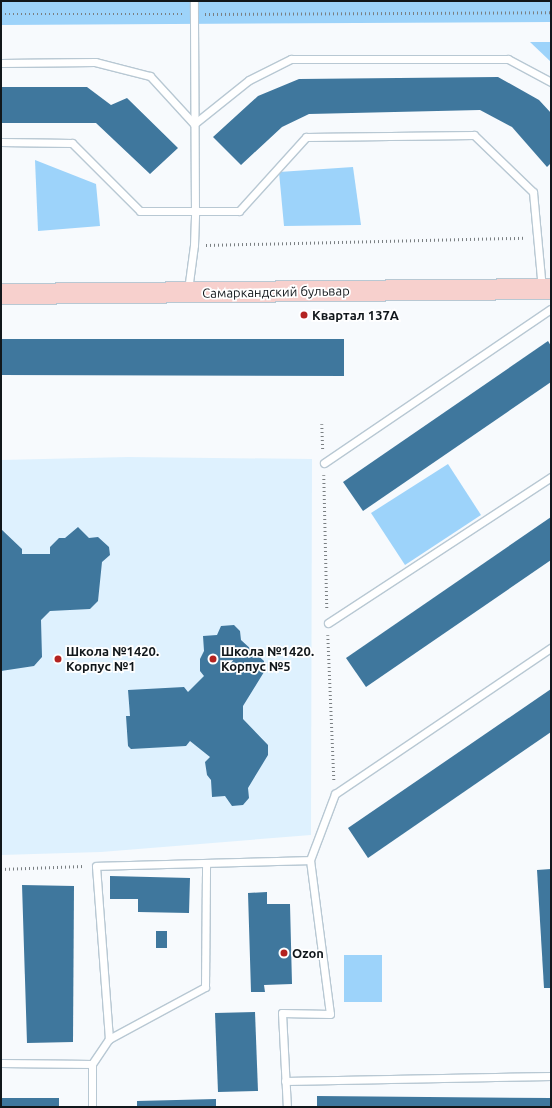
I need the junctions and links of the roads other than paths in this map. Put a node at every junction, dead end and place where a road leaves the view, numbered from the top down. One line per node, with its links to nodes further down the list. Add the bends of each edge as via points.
1 (194, 1): 4 (lane)
2 (1, 63): 4 (lane, via 95,62 150,76)
3 (551, 82): 4 (lane, via 508,59 291,59 249,80)
4 (194, 124): 6 (lane)
5 (1, 142): 6 (lane, via 72,143 140,211)
6 (194, 212): 7 (lane, via 239,211 306,136 474,135 533,192 537,238); 8 (lane, via 194,245)
7 (546, 289): 8 (street, Самаркандский бульвар)
8 (188, 293): 9 (street, Самаркандский бульвар)
9 (1, 294)
10 (551, 309): 11 (lane)
11 (324, 463)
12 (551, 477): 13 (lane)
13 (328, 623)
14 (551, 648): 15 (lane, via 335,794)
15 (310, 860): 16 (lane); 21 (lane, via 330,1014 282,1013)
16 (206, 863): 17 (lane, via 205,987); 17 (lane, via 96,866)
17 (109, 1039): 19 (lane)
18 (1, 1063): 19 (lane)
19 (92, 1064): 22 (lane)
20 (551, 1076): 21 (lane)
21 (286, 1081): 23 (lane)
22 (92, 1107)
23 (287, 1107)

